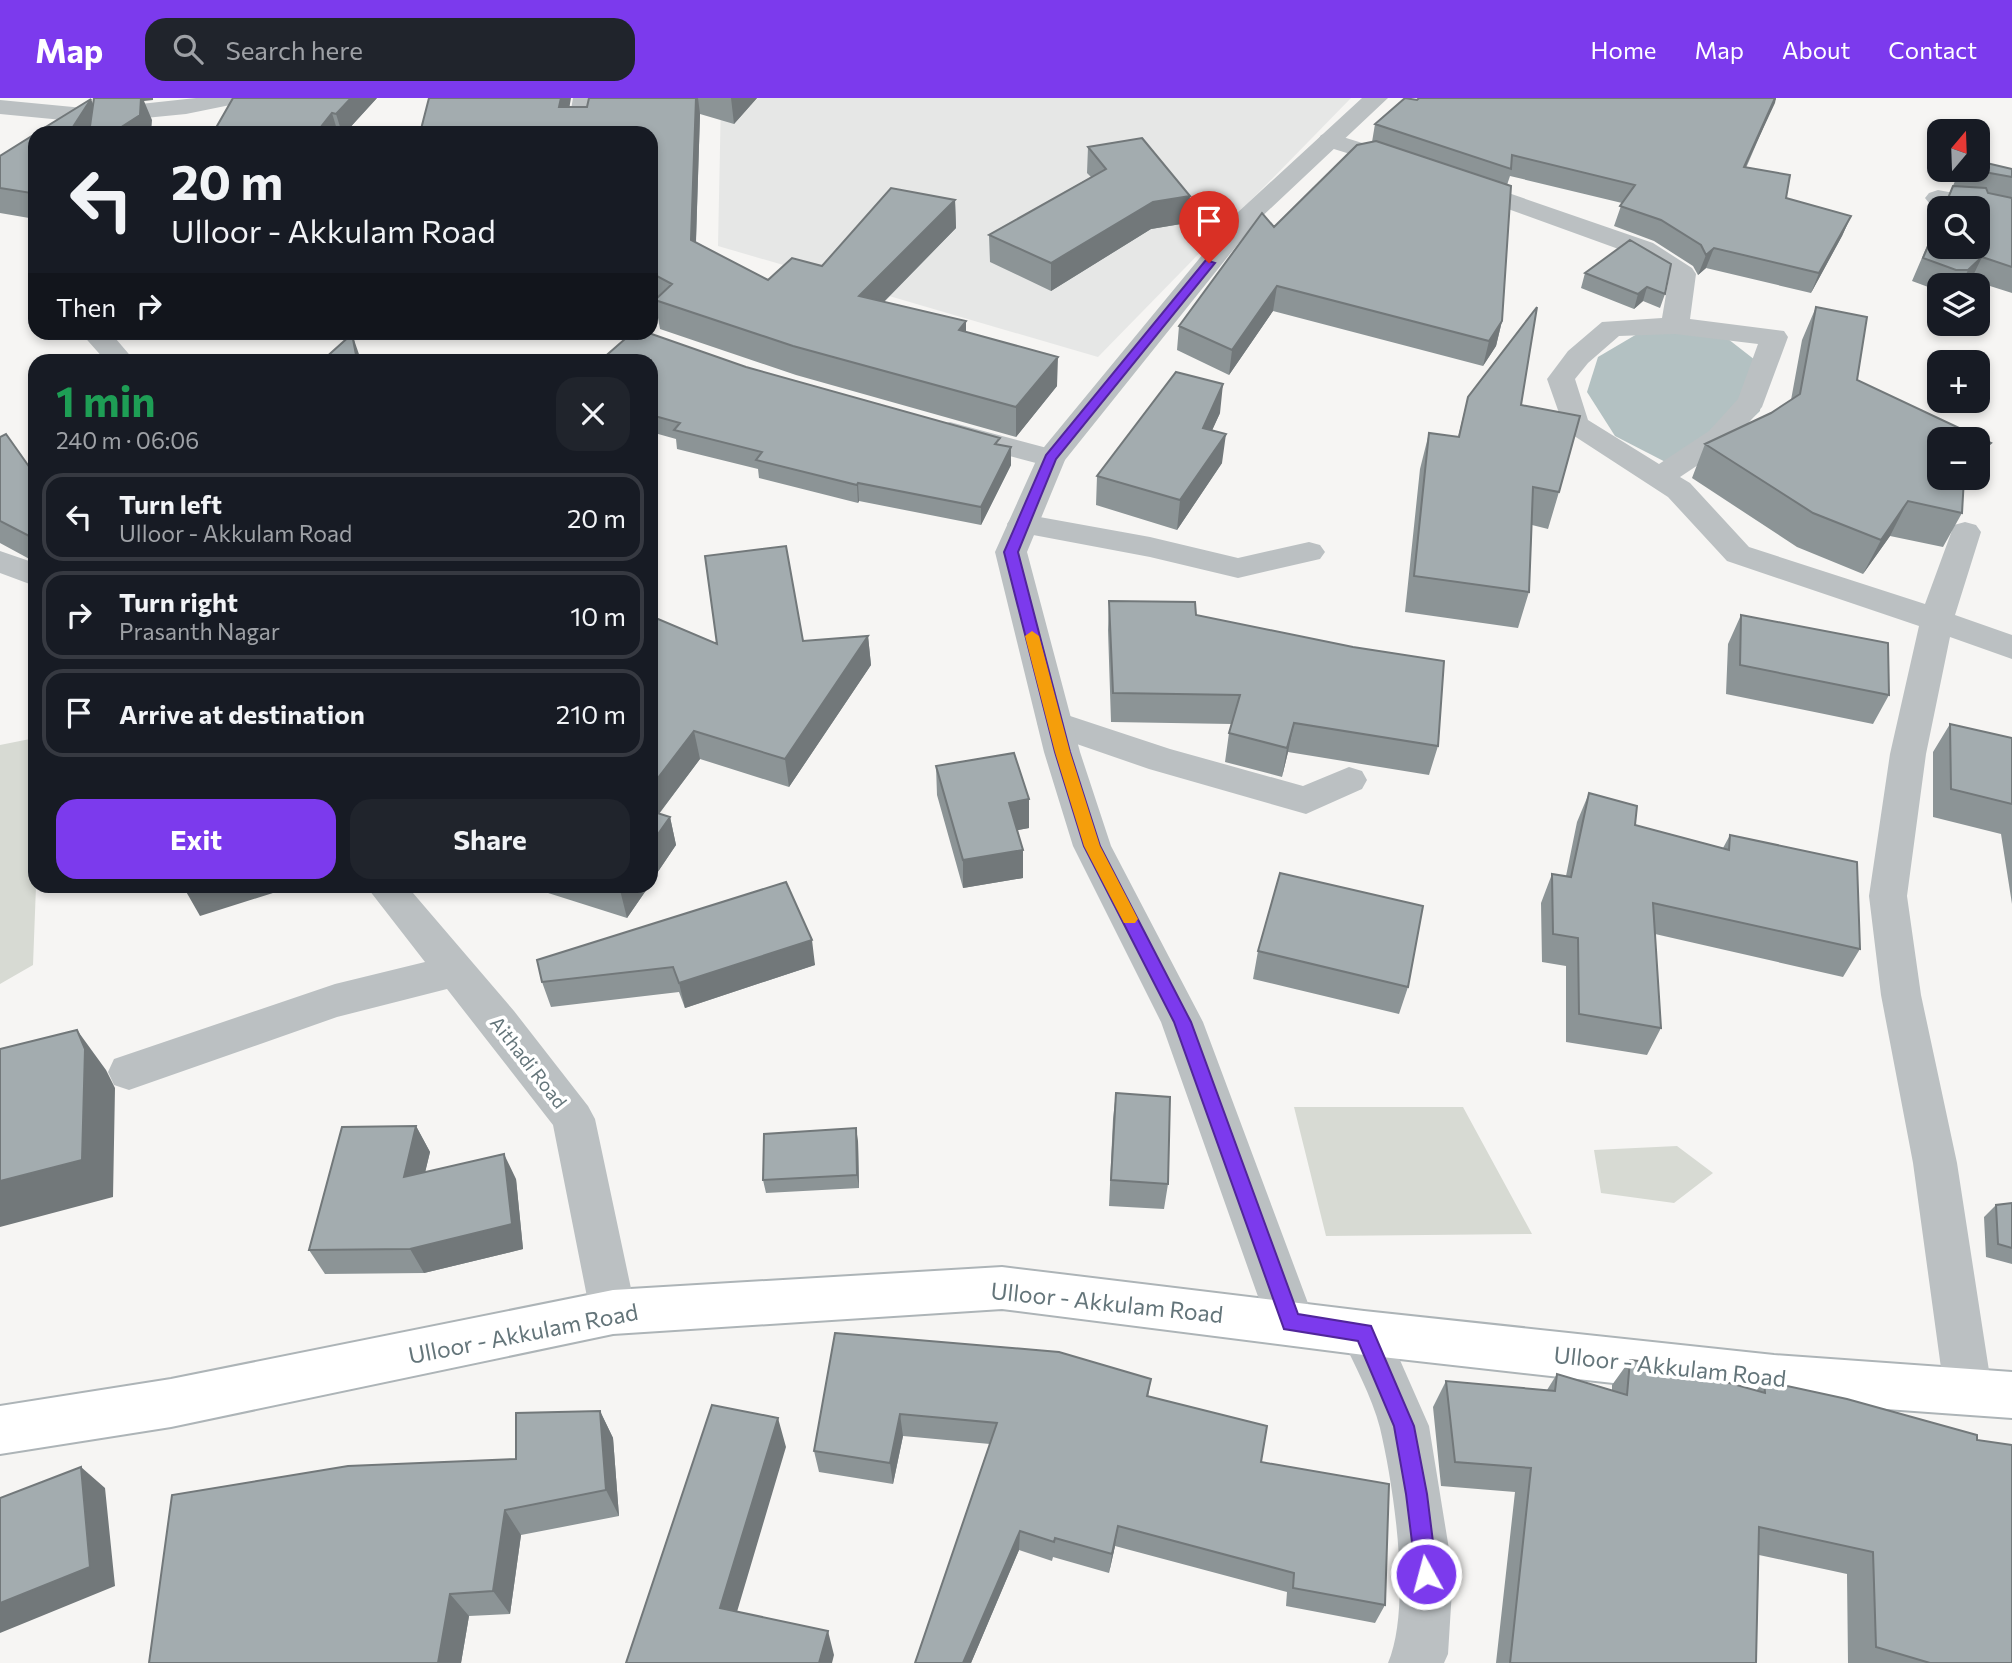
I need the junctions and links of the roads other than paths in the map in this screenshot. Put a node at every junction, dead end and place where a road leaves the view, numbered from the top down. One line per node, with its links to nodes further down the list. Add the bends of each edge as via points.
1 (232, 98): 4 (street)
2 (584, 98): 7 (street)
3 (1376, 98): 8 (street)
4 (186, 102): 5 (street, via 94,116); 6 (street)
5 (0, 107)
6 (197, 126)
7 (580, 126)
8 (1330, 141): 11 (street, via 1644,249 1683,274); 15 (street, via 1245,219)
9 (1990, 208): 10 (street)
10 (2012, 212)
11 (1675, 326): 16 (street, via 1612,328 1578,357 1561,379 1576,424); 16 (street, via 1774,338 1752,401 1720,437)
12 (101, 340): 13 (street)
13 (114, 354)
14 (929, 425): 15 (street)
15 (1051, 458): 17 (street)
16 (1659, 477): 22 (street, via 1679,490 1738,554)
17 (1023, 524): 19 (street, via 1238,568); 24 (street, via 1011,552)
18 (1965, 533): 22 (street)
19 (1309, 552)
20 (0, 561): 21 (street)
21 (28, 572)
22 (1937, 620): 23 (street); 32 (street, via 1908,754 1888,896 1901,995 1935,1163)
23 (2012, 648)
24 (1055, 723): 25 (street, via 1161,760 1306,800); 30 (street, via 1092,846 1182,1022)
25 (1349, 780)
26 (391, 893): 27 (street, Aithadi Road)
27 (456, 971): 28 (street, via 335,1000); 29 (street, Aithadi Road, via 573,1119)
28 (129, 1072)
29 (613, 1312): 30 (main road, Ulloor - Akkulam Road, via 1002,1288); 33 (main road, Ulloor - Akkulam Road, via 184,1401)
30 (1291, 1322): 31 (main road, Ulloor - Akkulam Road)
31 (1364, 1333): 32 (main road, Ulloor - Akkulam Road, via 1774,1378); 34 (street, via 1404,1426 1416,1494 1426,1574 1421,1654)
32 (1990, 1392)
33 (0, 1430)
34 (1415, 1663)

